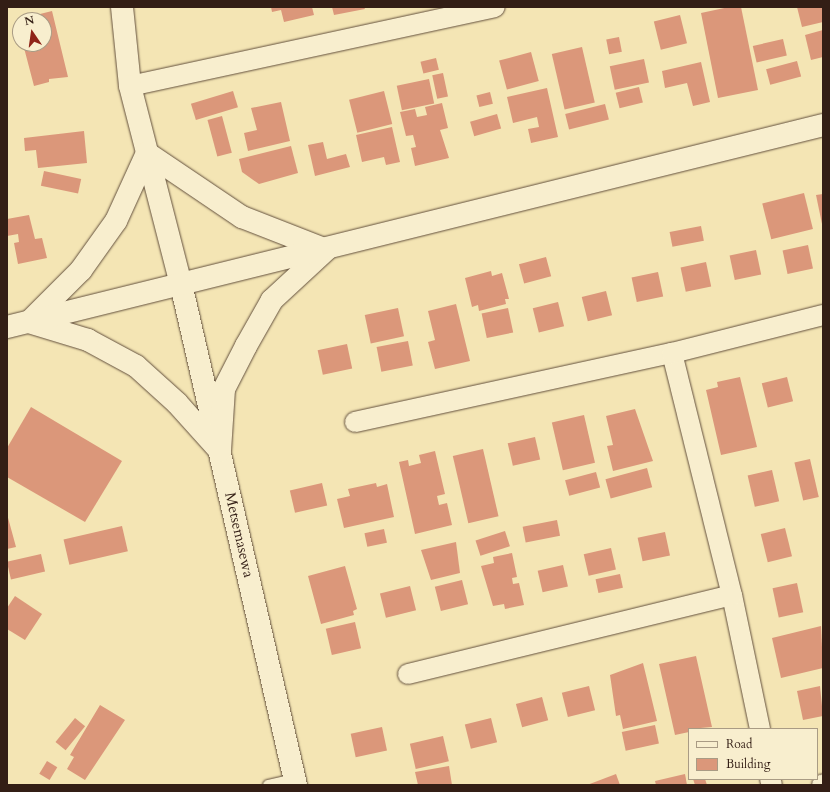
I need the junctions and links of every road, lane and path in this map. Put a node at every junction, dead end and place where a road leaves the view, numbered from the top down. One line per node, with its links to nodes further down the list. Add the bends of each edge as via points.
1 (122, 7): 3 (street, Metsemasewa)
2 (495, 7): 3 (street)
3 (130, 86): 5 (street, Metsemasewa)
4 (823, 125): 6 (street)
5 (147, 152): 6 (street, via 201,192 242,217); 7 (street, Metsemasewa); 9 (street, via 116,221 81,270)
6 (326, 250): 7 (street); 13 (street, via 272,300 246,346 224,390)
7 (180, 284): 9 (street); 13 (street, Metsemasewa)
8 (823, 315): 11 (street)
9 (29, 322): 10 (street); 13 (street, via 88,340 136,366 177,403)
10 (7, 327)
11 (672, 353): 12 (street); 14 (street)
12 (355, 422)
13 (220, 451): 17 (street, Metsemasewa)
14 (732, 595): 15 (street); 16 (street)
15 (408, 674)
16 (760, 728)
17 (295, 782): 18 (lane)
18 (268, 785)

